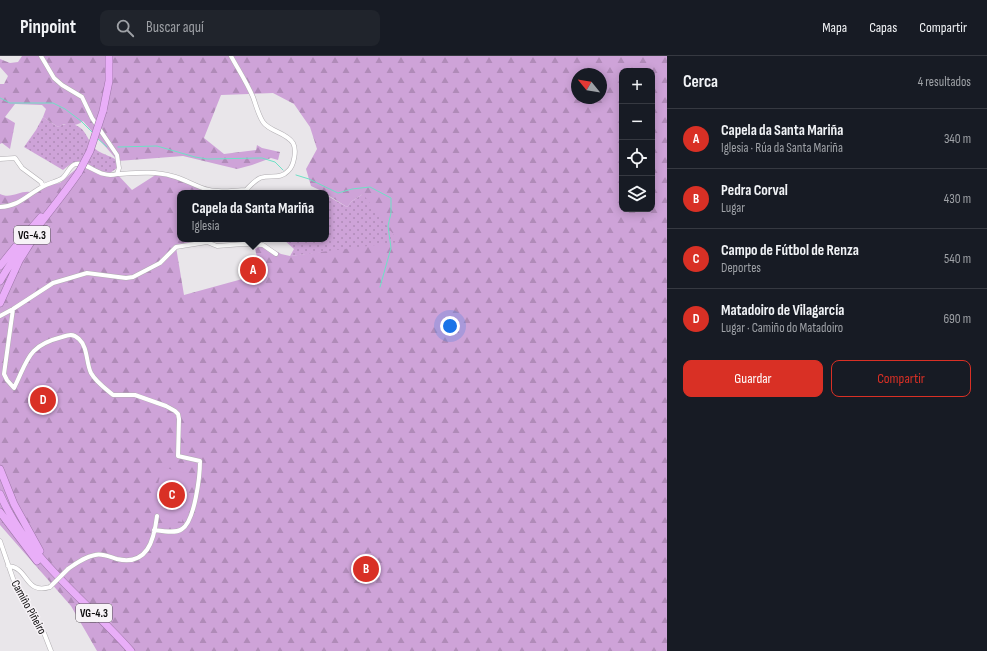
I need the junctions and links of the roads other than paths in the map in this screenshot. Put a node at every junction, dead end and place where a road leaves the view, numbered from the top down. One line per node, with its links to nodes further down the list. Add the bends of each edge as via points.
1 (41, 56): 5 (street, via 54,78 82,97 92,118 117,155)
2 (109, 56): 9 (highway, VG-4.3, bridge, via 109,81 104,111 90,151)
3 (231, 56): 8 (street, via 263,122 268,128 289,139 294,147 293,166 287,173 259,178)
4 (0, 159): 6 (street, via 15,158 22,168)
5 (117, 174): 6 (street, via 104,175 78,164 61,179); 7 (street, via 166,174)
6 (43, 186): 10 (street, via 17,203)
7 (208, 190)
8 (247, 190)
9 (66, 191): 13 (highway); 14 (highway, VG-4.3, via 11,262); 15 (highway, via 58,208 19,260)
10 (0, 207)
11 (206, 242): 12 (street, via 217,246 263,245); 16 (street, via 176,247 160,263 133,278 87,273 53,283)
12 (276, 254)
13 (0, 266)
14 (0, 281)
15 (0, 303)
16 (13, 309): 17 (street); 22 (street, via 4,374 14,388 26,360 37,348 51,340 74,335 84,346 92,375 113,395 135,395 166,406 178,414 178,456 200,461 199,479 191,515 184,527 177,531)
17 (0, 316)
18 (0, 469): 25 (highway, via 14,504 35,544)
19 (0, 494): 25 (highway, VG-4.3, via 14,522)
20 (0, 512): 25 (highway, via 38,562)
21 (157, 516): 22 (street)
22 (154, 530): 24 (street, bridge, via 142,556 126,560 97,554 82,559 50,588 42,590 31,586 19,570)
23 (0, 541): 24 (street, Camiño Piñeiro)
24 (8, 566): 26 (street, Camiño Piñeiro, via 17,590 44,633)
25 (56, 576): 27 (highway, VG-4.3)
26 (51, 651)
27 (131, 651)

